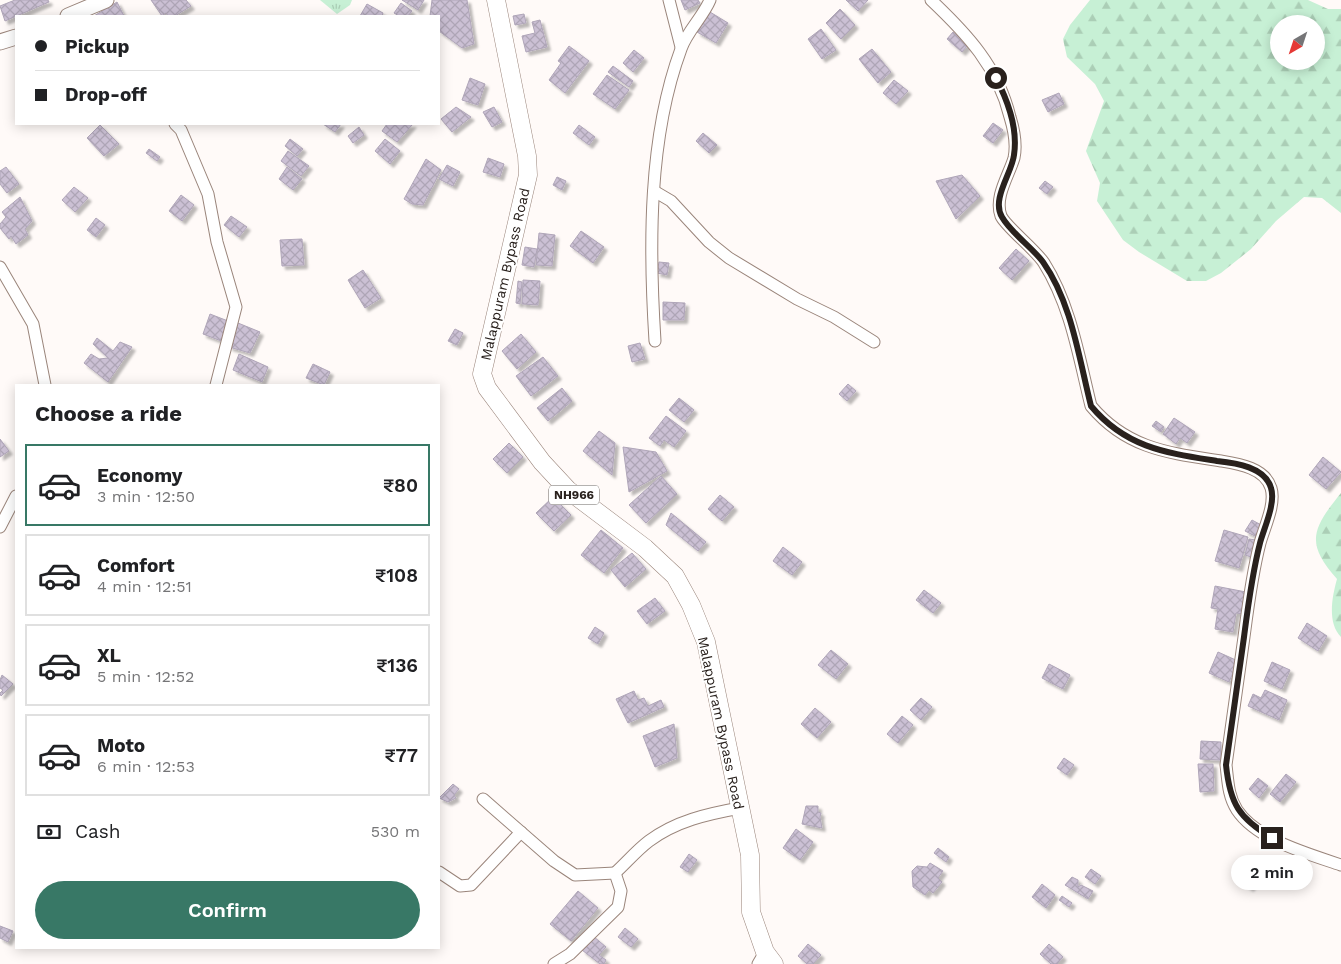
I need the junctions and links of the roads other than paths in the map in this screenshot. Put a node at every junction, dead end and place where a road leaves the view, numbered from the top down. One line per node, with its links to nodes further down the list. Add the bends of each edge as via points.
1 (106, 0): 6 (main road)
2 (496, 0): 21 (highway, Malappuram Bypass Road / NH966, via 528,175 482,374 487,388 548,469 568,490 675,576 692,605 706,642)
3 (669, 0): 10 (street)
4 (710, 0): 10 (street)
5 (931, 0): 23 (street, via 961,28 988,61 1005,96 1015,135 1014,156 999,201 1001,217 1043,262 1064,300 1091,406 1101,418 1134,441 1163,453 1228,462 1256,470 1268,480 1272,490 1271,505 1254,566 1226,765 1228,791 1237,810 1256,828 1289,847)
6 (88, 8): 7 (main road)
7 (70, 15)
8 (15, 36): 9 (main road)
9 (0, 42)
10 (681, 47): 12 (street, via 661,125)
11 (176, 125): 17 (street, via 208,194 219,250 236,307)
12 (654, 192): 14 (street, via 652,282); 15 (street, via 671,201 709,242 729,258)
13 (0, 267): 16 (street, via 33,324)
14 (655, 341)
15 (874, 342)
16 (45, 384)
17 (216, 384)
18 (15, 498): 19 (street)
19 (0, 527)
20 (483, 800): 22 (street)
21 (740, 808): 25 (street, via 703,814 674,826 648,841); 26 (highway, Malappuram Bypass Road / NH966, via 750,855 751,912)
22 (521, 832): 24 (street, via 471,885 460,886); 25 (street, via 575,875)
23 (1341, 866)
24 (440, 873)
25 (615, 873): 27 (street, via 621,892 618,907 570,954)
26 (766, 960)
27 (554, 964)

